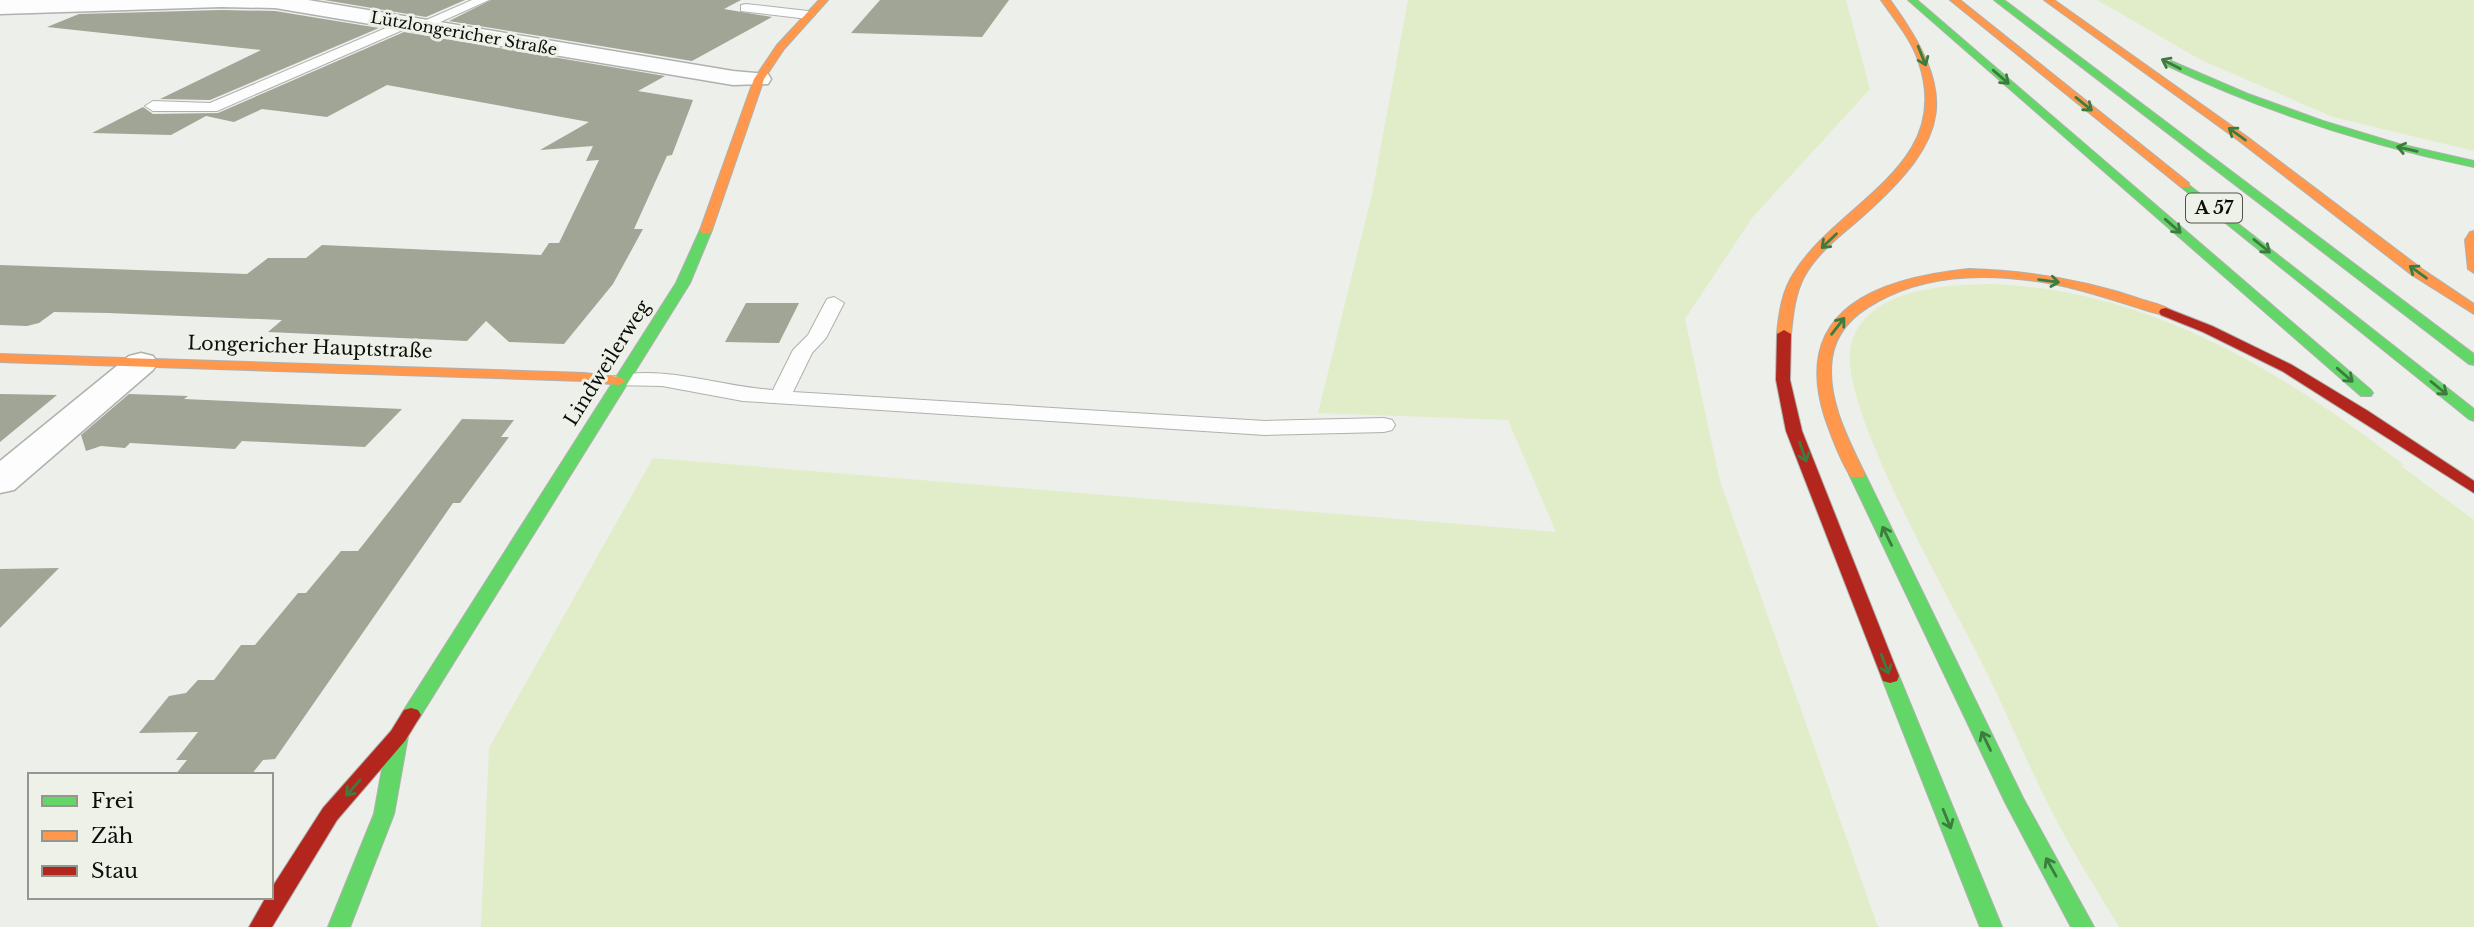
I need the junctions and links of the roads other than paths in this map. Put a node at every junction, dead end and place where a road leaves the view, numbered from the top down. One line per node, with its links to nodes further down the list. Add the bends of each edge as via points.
1 (221, 0): 10 (street, Lützlongericher Straße); 13 (street, Lützlongericher Straße, via 275,1)
2 (483, 0): 13 (lane)
3 (824, 0): 12 (main road, Lindweilerweg)
4 (1885, 0): 35 (main road, one-way to 35, via 1922,51 1934,88 1932,119 1917,155 1828,241 1795,282 1783,358 1786,400)
5 (1912, 0): 31 (main road, one-way to 31)
6 (1954, 0): 28 (main road, A 57, one-way to 28)
7 (1998, 0): 17 (main road, A 57)
8 (2048, 0): 22 (main road, one-way to 8)
9 (2056, 0): 16 (main road, one-way to 9, via 2365,138 2252,102 2147,52)
10 (0, 7)
11 (746, 8): 12 (lane)
12 (808, 15): 14 (main road, Lindweilerweg)
13 (414, 24): 14 (street, Lützlongericher Straße); 15 (lane, via 212,108)
14 (759, 79): 26 (main road, Lindweilerweg, via 698,253)
15 (153, 106)
16 (2474, 164)
17 (2310, 235): 21 (main road); 24 (main road, A 57)
18 (2474, 235): 19 (main road)
19 (2474, 269)
20 (834, 303): 27 (lane)
21 (2427, 304)
22 (2474, 310)
23 (0, 358): 25 (main road, Longericher Hauptstraße)
24 (2474, 360)
25 (141, 363): 26 (main road, Longericher Hauptstraße); 30 (street)
26 (619, 381): 27 (lane, via 662,380); 32 (main road, Lindweilerweg)
27 (780, 397): 29 (lane, via 1265,428)
28 (2474, 416)
29 (1384, 425)
30 (0, 481)
31 (2474, 487): 36 (main road, one-way to 31, via 2015,802 1849,458 1822,372 1824,349 1852,308 1884,289 1938,275 2012,276 2100,290 2160,308 2251,347 2323,387)
32 (398, 736): 33 (main road, Lindweilerweg, one-way to 33, via 330,814); 34 (main road, Lindweilerweg, via 384,814)
33 (260, 927)
34 (339, 927)
35 (1991, 927)
36 (2083, 927)

